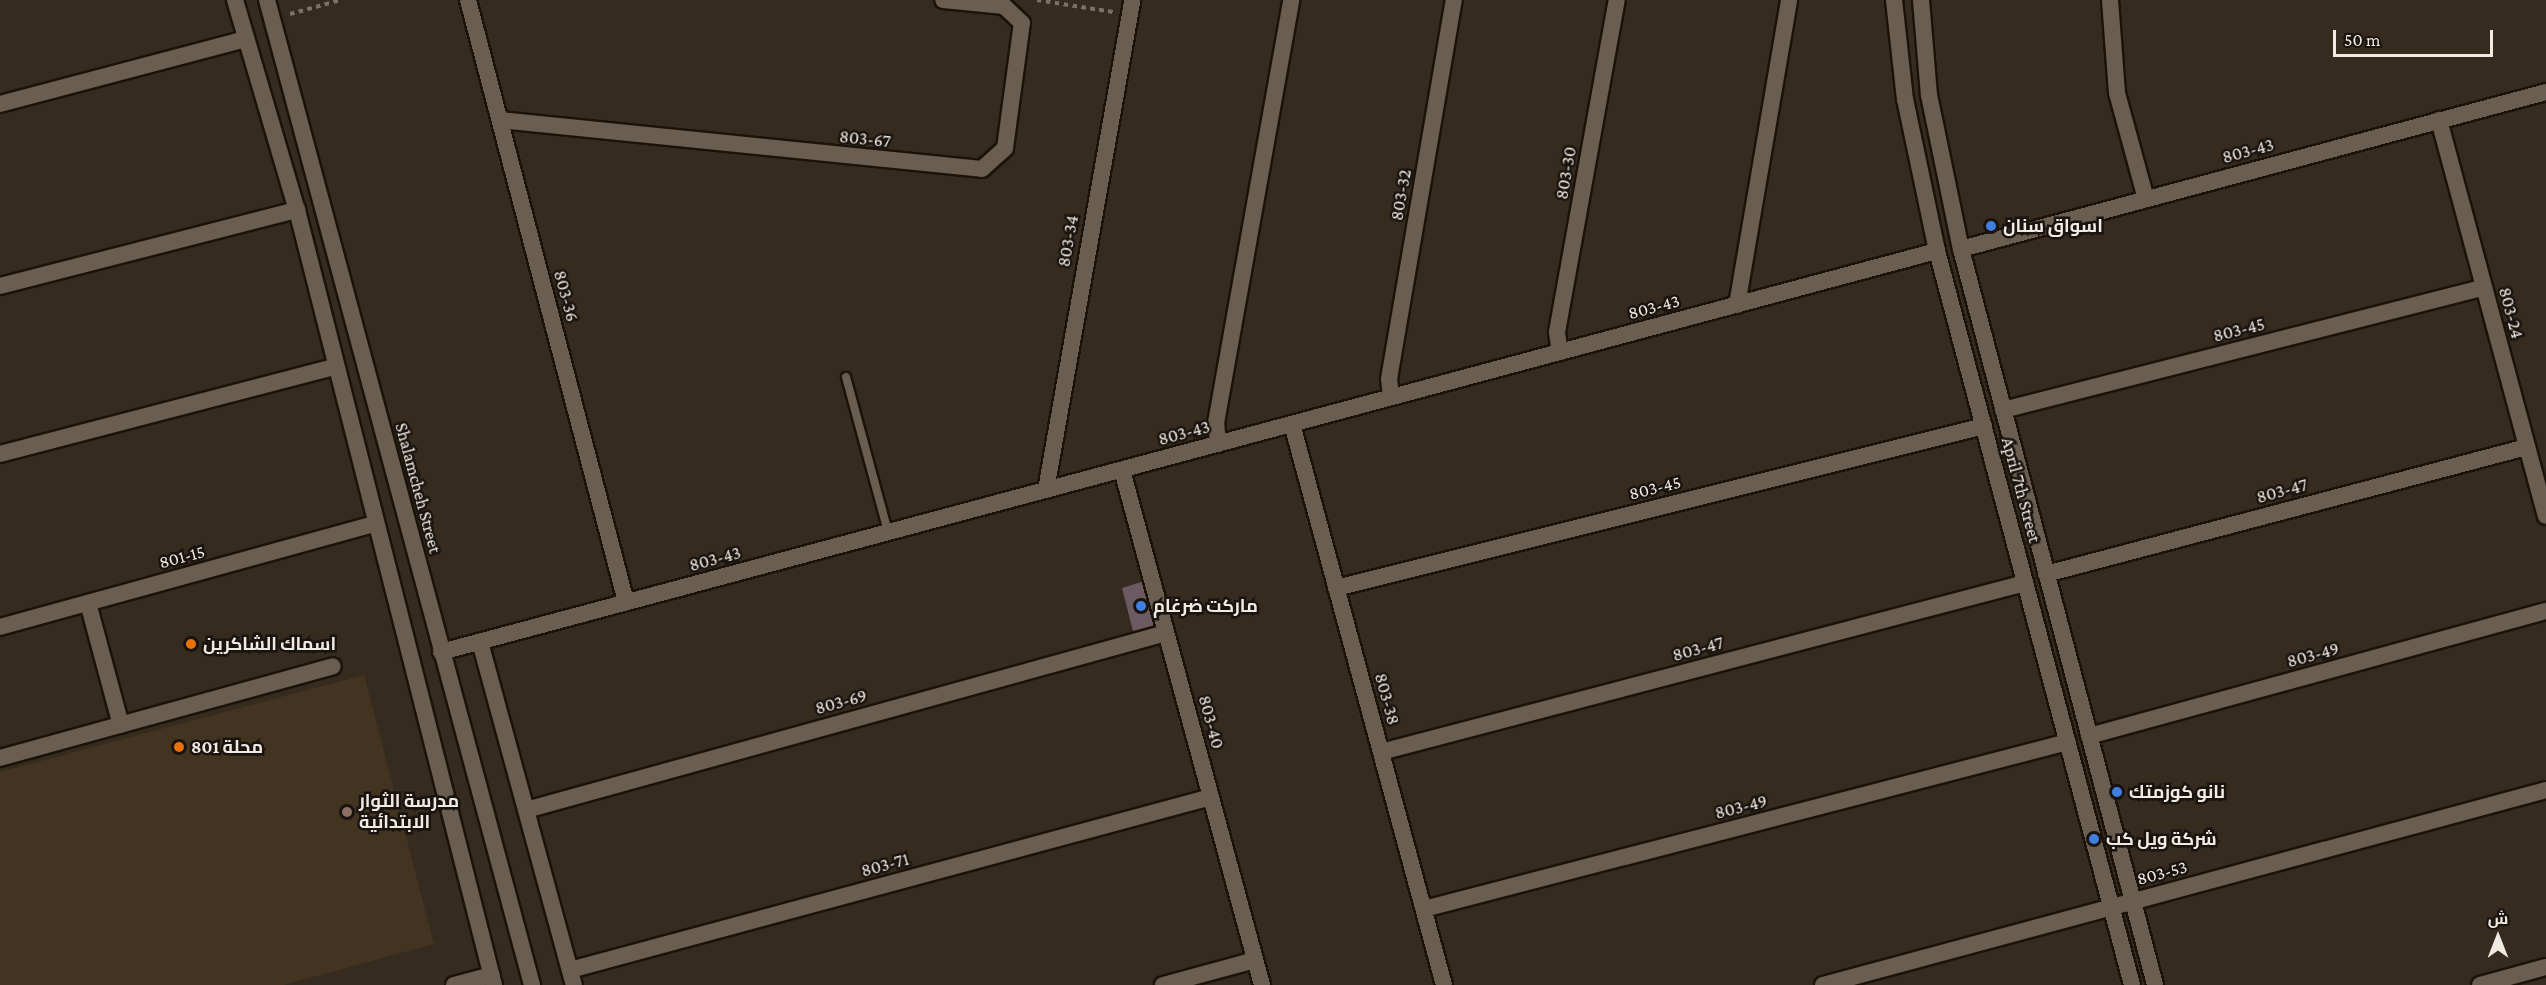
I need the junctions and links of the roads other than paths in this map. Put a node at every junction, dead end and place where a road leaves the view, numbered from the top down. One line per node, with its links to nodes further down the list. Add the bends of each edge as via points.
1 (236, 0): 13 (street)
2 (267, 0): 49 (street, Shalamcheh Street)
3 (468, 0): 16 (street, 803-36)
4 (943, 0): 16 (street, 803-67, via 1004,6 1022,23 1005,148 982,169)
5 (1291, 0): 32 (street, via 1216,423)
6 (1454, 0): 28 (street, 803-32, via 1389,379)
7 (1617, 0): 25 (street, 803-30, via 1557,332)
8 (1789, 0): 24 (street)
9 (1894, 0): 21 (street, April 7th Street, via 1905,99)
10 (1921, 0): 20 (street, April 7th Street, via 1929,95)
11 (2110, 0): 18 (street, via 2117,93)
12 (1131, 7): 36 (street, 803-34)
13 (246, 39): 15 (street); 19 (street)
14 (2546, 92): 17 (street, 803-43)
15 (0, 104)
16 (500, 120): 43 (street, 803-36)
17 (2439, 120): 18 (street, 803-43); 23 (street, 803-24)
18 (2146, 199): 20 (street, 803-43)
19 (297, 210): 22 (street); 26 (street)
20 (1960, 249): 29 (street, April 7th Street)
21 (1937, 251): 24 (street, 803-43); 31 (street, April 7th Street)
22 (0, 286)
23 (2484, 287): 29 (street, 803-45); 33 (street, 803-24)
24 (1737, 305): 25 (street, 803-43)
25 (1560, 352): 28 (street, 803-43)
26 (333, 367): 34 (street); 38 (street)
27 (846, 377): 39 (lane)
28 (1391, 398): 30 (street, 803-43)
29 (2003, 410): 40 (street, April 7th Street)
30 (1292, 424): 32 (street, 803-43); 42 (street, 803-38)
31 (1984, 426): 41 (street, April 7th Street); 42 (street, 803-45)
32 (1218, 444): 35 (street, 803-43)
33 (2527, 447): 37 (street, 803-24); 40 (street, 803-47)
34 (0, 454)
35 (1122, 470): 36 (street, 803-43); 47 (street, 803-40)
36 (1046, 490): 39 (street, 803-43)
37 (2546, 516)
38 (374, 524): 44 (street, 801-15); 65 (street)
39 (888, 532): 43 (street, 803-43)
40 (2046, 574): 52 (street, April 7th Street)
41 (2025, 583): 53 (street, April 7th Street); 54 (street, 803-47)
42 (1336, 588): 54 (street, 803-38)
43 (626, 602): 48 (street, 803-43)
44 (88, 603): 46 (street, 801-15); 51 (street)
45 (2546, 611): 52 (street, 803-49)
46 (0, 627)
47 (1166, 633): 57 (street, 803-40); 58 (street, 803-69)
48 (480, 642): 49 (street, 803-43); 58 (street)
49 (441, 652): 67 (street, Shalamcheh Street)
50 (333, 666): 51 (street)
51 (121, 725): 55 (street)
52 (2089, 736): 59 (street, April 7th Street)
53 (2068, 742): 60 (street, April 7th Street); 61 (street, 803-49)
54 (1381, 752): 61 (street, 803-38)
55 (0, 758)
56 (2546, 790): 59 (street, 803-53)
57 (1211, 797): 62 (street, 803-40); 64 (street, 803-71)
58 (526, 810): 64 (street)
59 (2133, 901): 60 (street, 803-53); 73 (street, April 7th Street)
60 (2112, 907): 71 (street, 803-53); 72 (street, April 7th Street)
61 (1424, 909): 70 (street, 803-38)
62 (1255, 960): 68 (street); 69 (street, 803-40)
63 (2546, 967): 74 (street)
64 (572, 977)
65 (493, 980): 66 (street)
66 (453, 985)
67 (532, 985)
68 (1163, 985)
69 (1262, 985)
70 (1444, 985)
71 (1823, 985)
72 (2132, 985)
73 (2155, 985)
74 (2480, 985)

